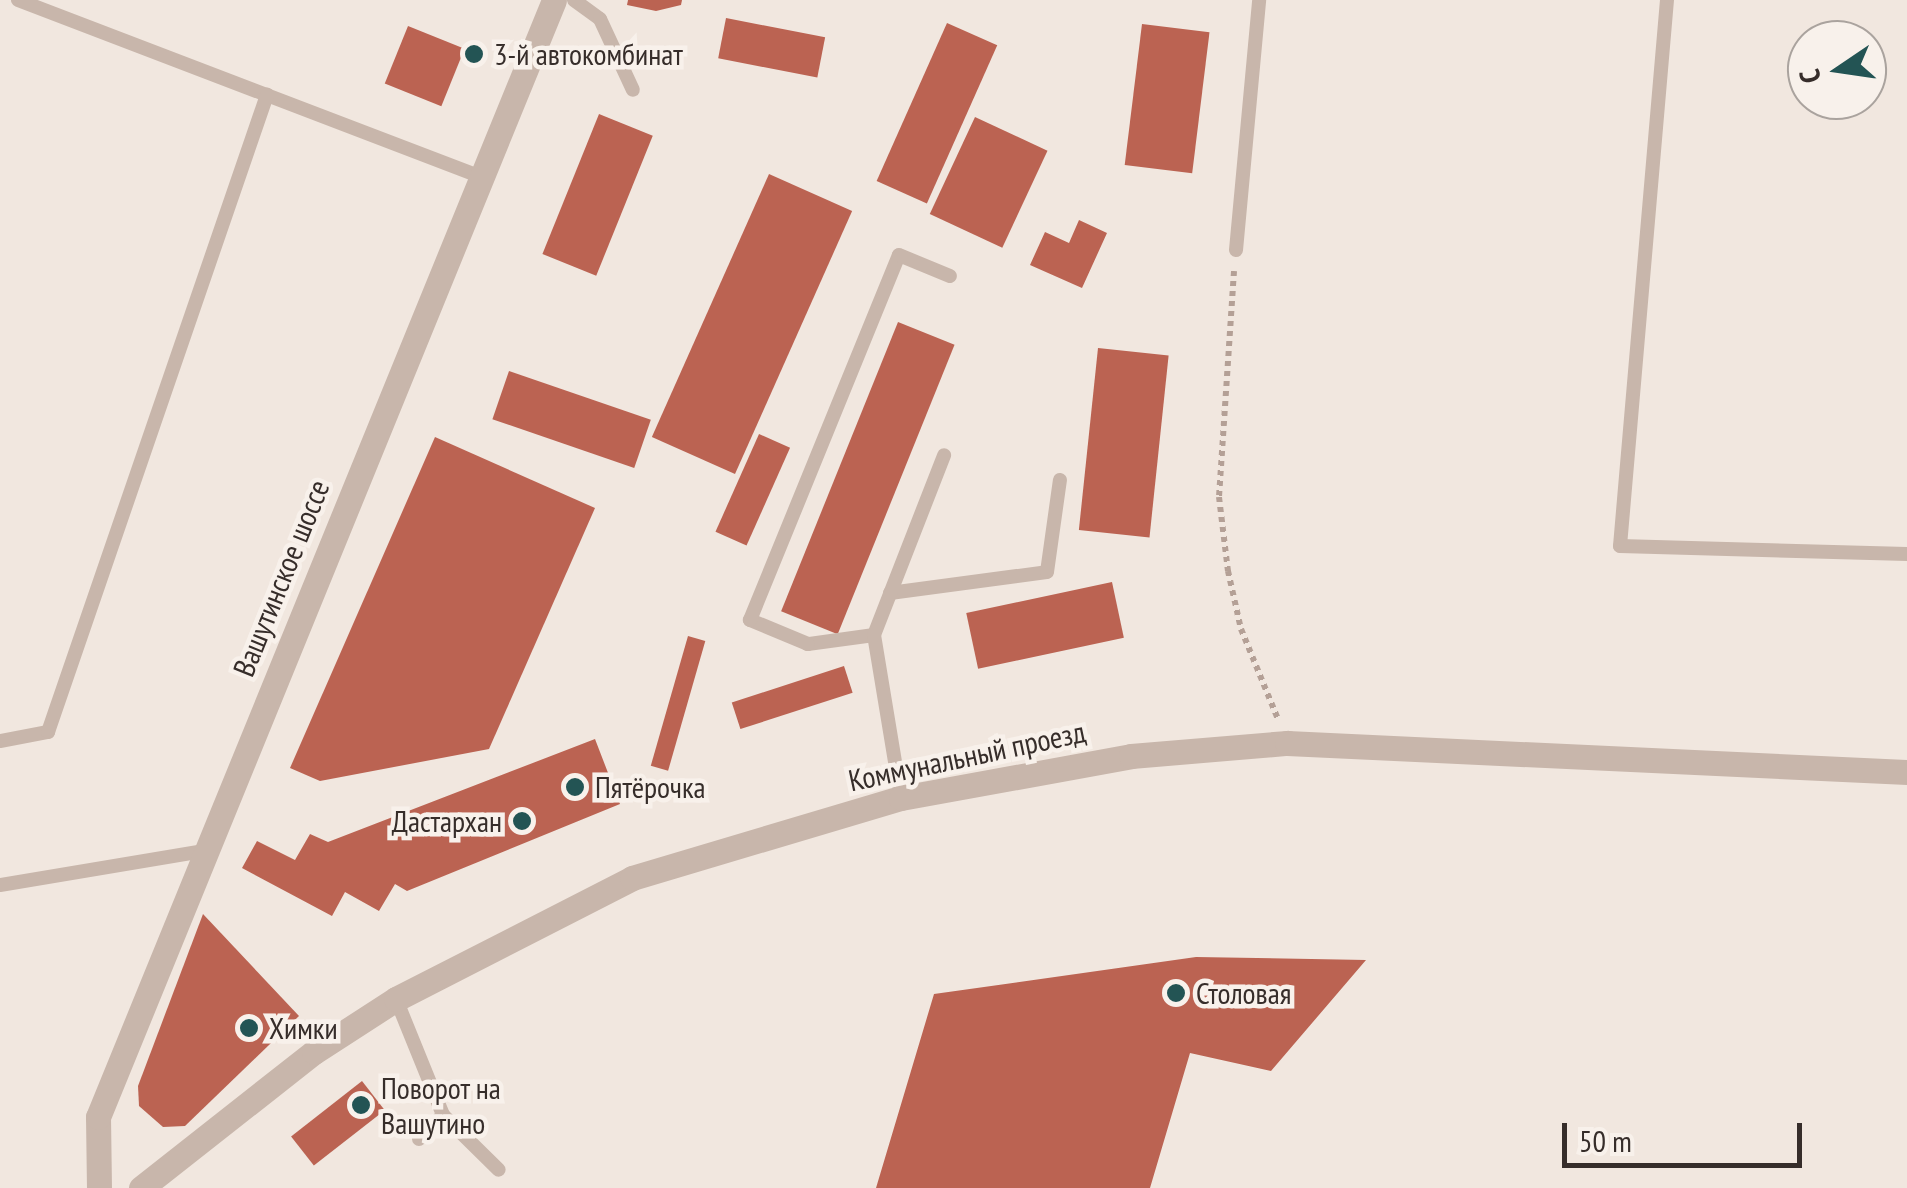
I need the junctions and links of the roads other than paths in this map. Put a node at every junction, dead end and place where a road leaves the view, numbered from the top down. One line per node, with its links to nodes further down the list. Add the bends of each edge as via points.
1 (18, 0): 7 (lane)
2 (554, 0): 8 (street, Вашутинское шоссе)
3 (574, 0): 6 (lane, via 600,19)
4 (1260, 0): 9 (lane)
5 (1667, 0): 13 (lane, via 1620,546)
6 (633, 90)
7 (267, 95): 8 (lane); 16 (lane, via 48,732)
8 (481, 177): 19 (street, Вашутинское шоссе)
9 (1236, 250)
10 (950, 276): 15 (lane, via 899,254 750,620 808,644)
11 (944, 454): 14 (lane)
12 (1060, 480): 14 (lane, via 1048,572)
13 (1907, 554)
14 (890, 593): 15 (lane)
15 (874, 635): 18 (lane)
16 (0, 741)
17 (1907, 772): 18 (street, Коммунальный проезд, via 1287,743 1131,756)
18 (901, 798): 21 (street, Коммунальный проезд, via 632,878)
19 (204, 852): 20 (lane); 25 (street, Вашутинское шоссе, via 98,1117)
20 (0, 885)
21 (396, 999): 22 (lane); 26 (street, Коммунальный проезд, via 314,1052)
22 (443, 1115): 23 (lane); 24 (lane)
23 (419, 1138)
24 (500, 1170)
25 (99, 1188)
26 (141, 1188)

